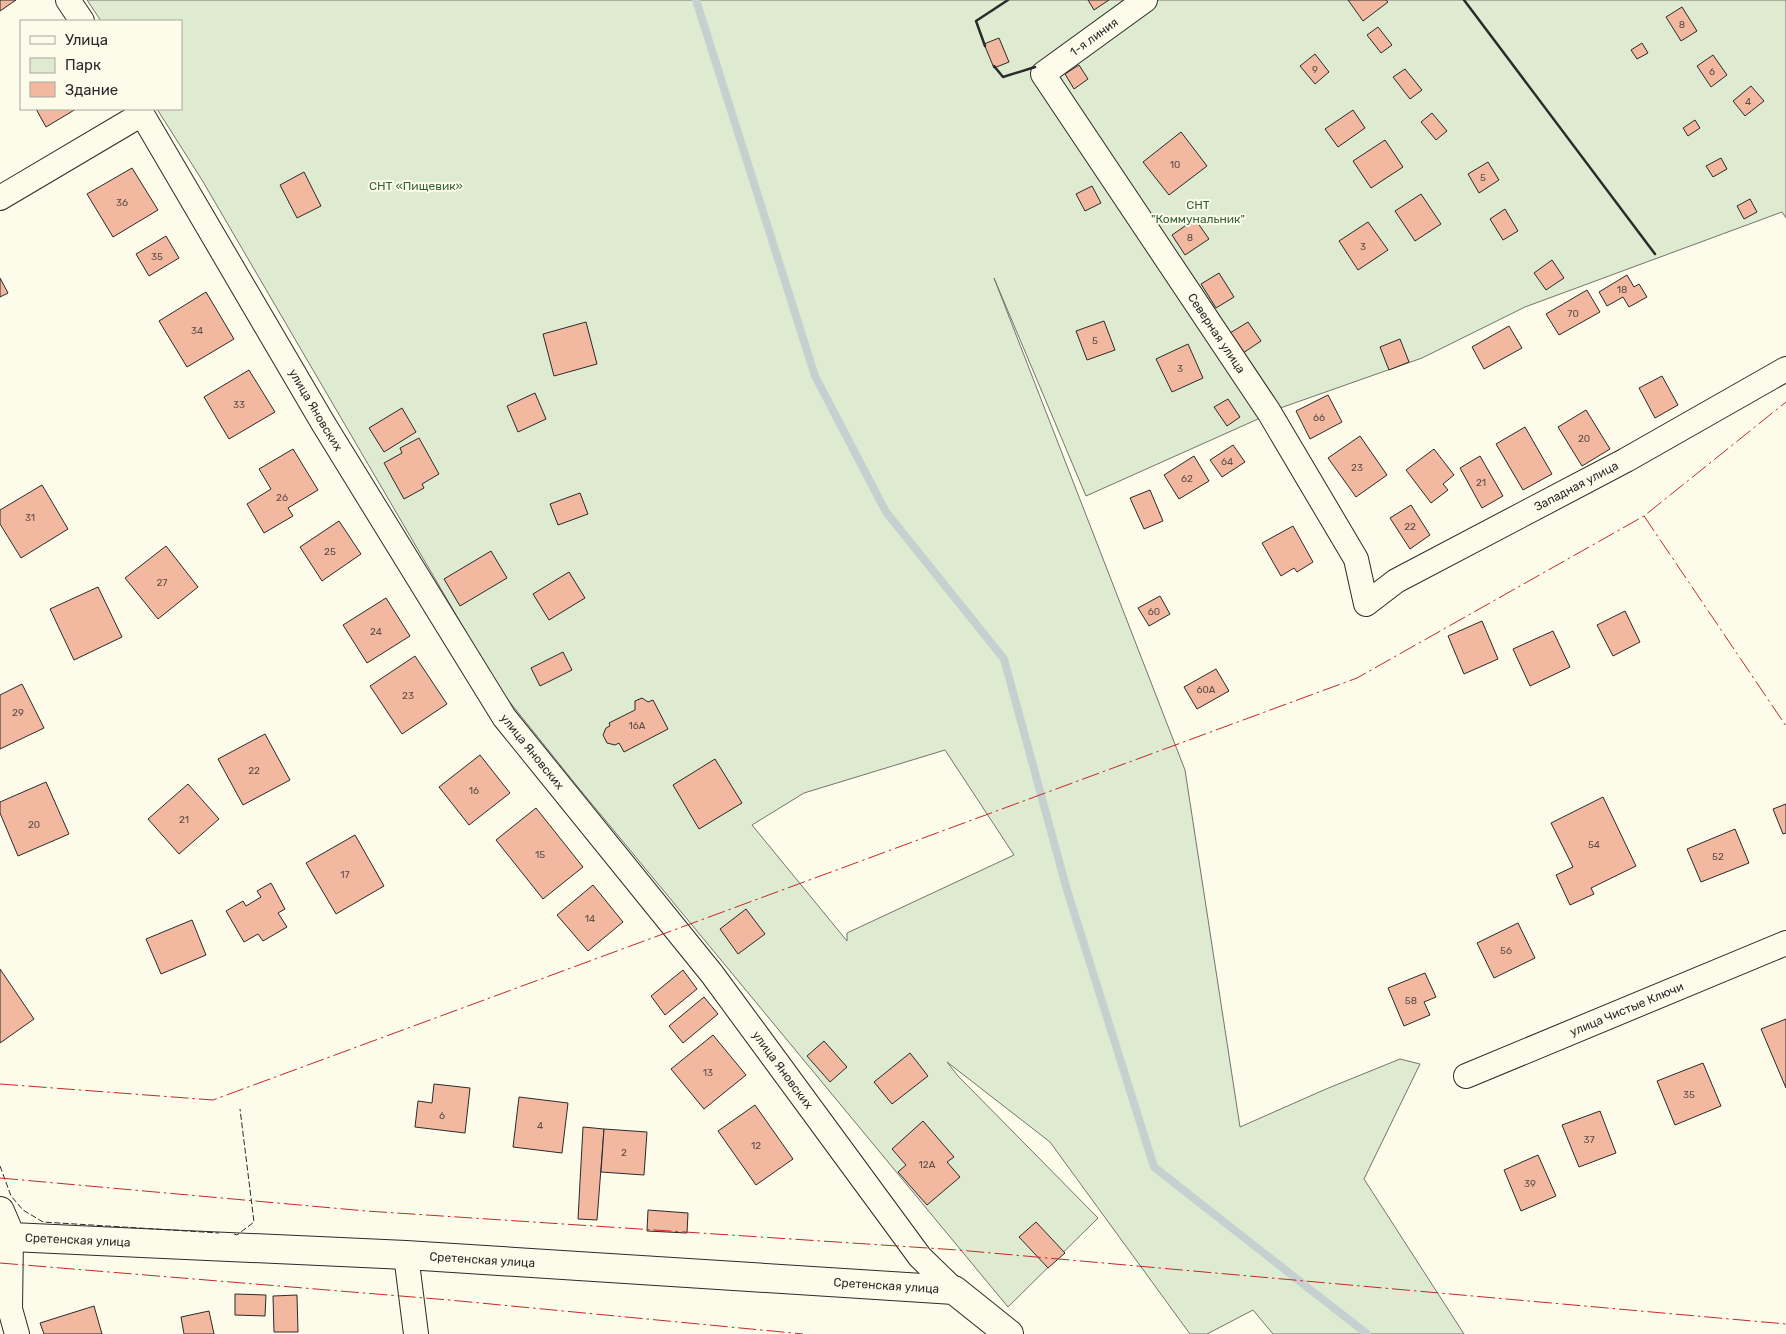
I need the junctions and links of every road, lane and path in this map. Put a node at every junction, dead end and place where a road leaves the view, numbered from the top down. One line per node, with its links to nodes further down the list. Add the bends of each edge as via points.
1 (68, 0): 3 (street)
2 (1145, 0): 4 (street, 1-я линия)
3 (81, 20)
4 (1043, 74): 8 (street, Северная улица, via 1269,412 1356,559)
5 (140, 111): 6 (street); 14 (street, улица Яновских, via 323,423 504,717 712,974 920,1256)
6 (0, 198)
7 (1786, 368): 8 (street, Западная улица, via 1626,460 1396,580)
8 (1366, 604)
9 (1786, 943): 10 (street, улица Чистые Ключи)
10 (1466, 1076)
11 (0, 1211): 12 (street)
12 (11, 1237): 13 (street, Сретенская улица); 15 (street, via 10,1309)
13 (406, 1256): 14 (street, Сретенская улица); 16 (street)
14 (954, 1290): 17 (street, улица Яновских)
15 (17, 1334)
16 (416, 1334)
17 (1008, 1334)

